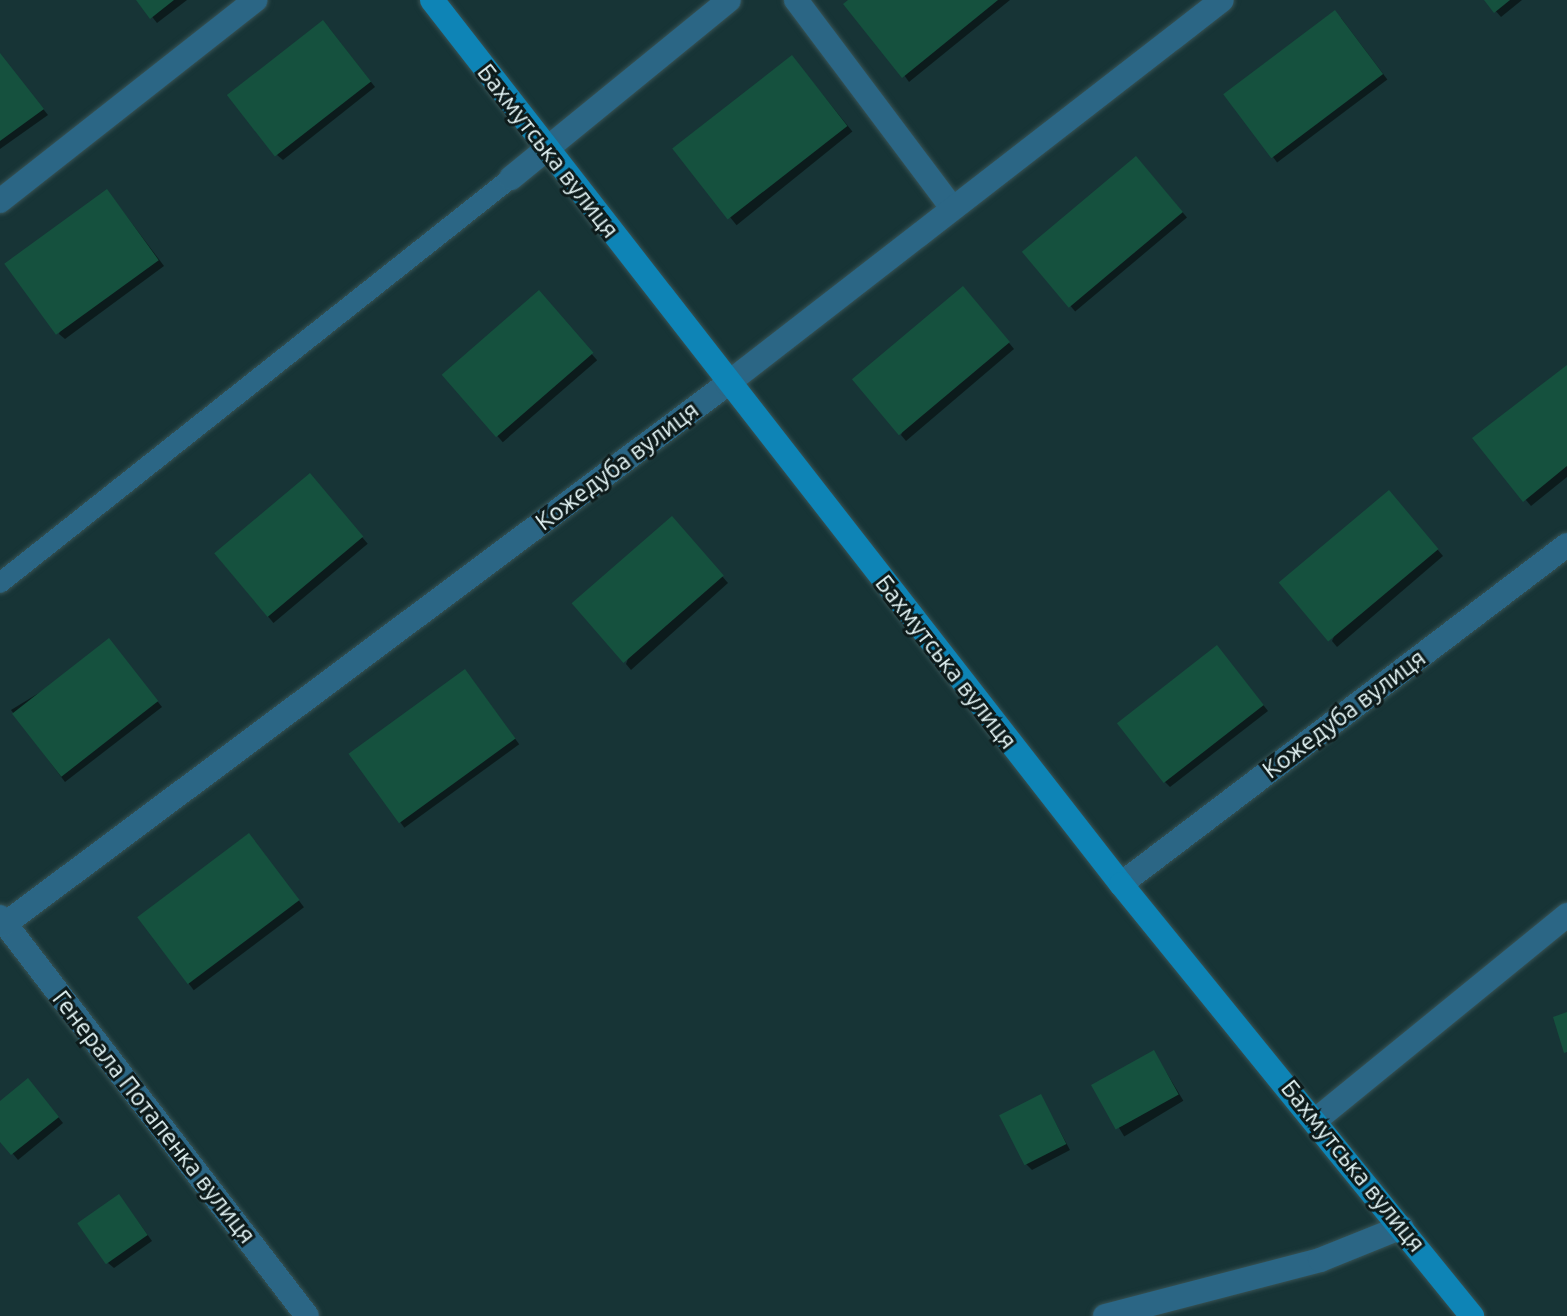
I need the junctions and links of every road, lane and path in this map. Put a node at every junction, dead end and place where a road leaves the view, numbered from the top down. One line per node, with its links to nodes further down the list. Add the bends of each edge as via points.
1 (255, 0): 8 (street)
2 (432, 0): 6 (main road, Бахмутська вулиця)
3 (729, 0): 6 (street)
4 (796, 0): 9 (street)
5 (1222, 0): 9 (street, Кожедуба вулиця)
6 (546, 149): 7 (street); 10 (main road, Бахмутська вулиця)
7 (511, 178): 12 (lane)
8 (0, 201)
9 (952, 208): 10 (street, Кожедуба вулиця)
10 (727, 384): 13 (main road, Бахмутська вулиця); 15 (street, Кожедуба вулиця)
11 (1567, 545): 13 (street, Кожедуба вулиця)
12 (0, 583)
13 (1121, 884): 16 (main road, Бахмутська вулиця)
14 (1567, 915): 16 (street)
15 (3, 920): 18 (street, Генерала Потапенка вулиця)
16 (1317, 1119): 17 (main road, Бахмутська вулиця)
17 (1402, 1227): 19 (street, via 1320,1260); 20 (main road, Бахмутська вулиця)
18 (307, 1316)
19 (1105, 1316)
20 (1472, 1316)

